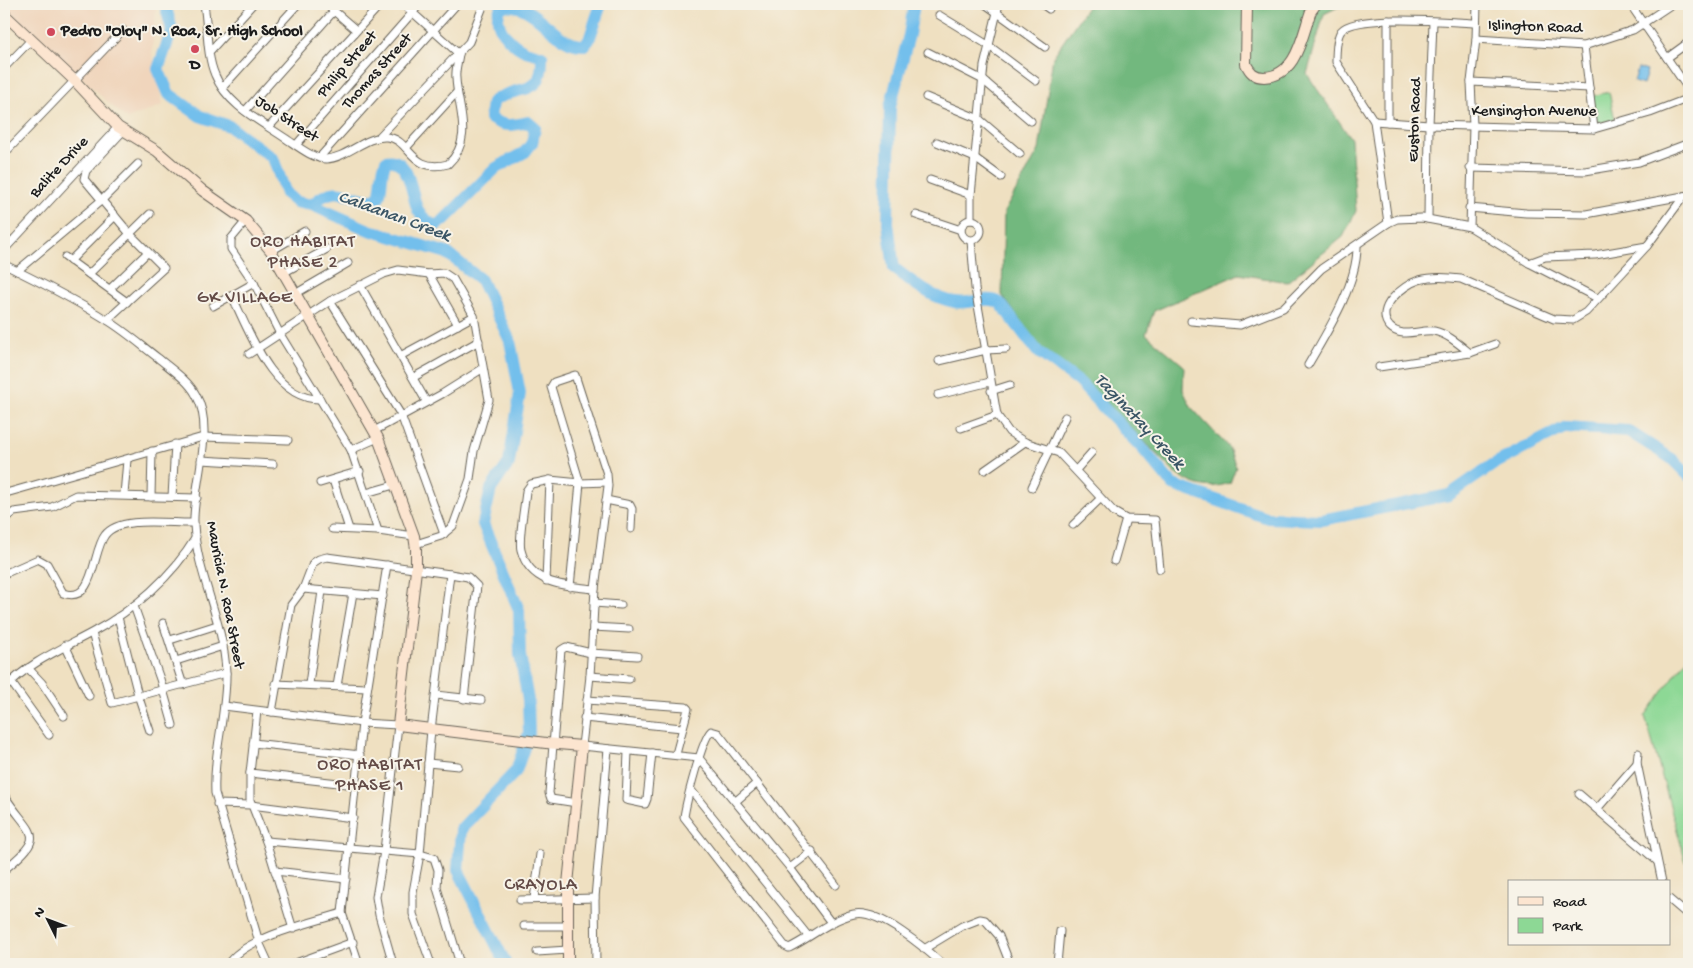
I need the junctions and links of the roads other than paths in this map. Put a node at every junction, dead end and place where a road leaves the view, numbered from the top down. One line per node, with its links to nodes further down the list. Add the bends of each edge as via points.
1 (212, 4): 19 (street)
2 (253, 4): 37 (street)
3 (298, 4): 46 (street)
4 (326, 4): 20 (street)
5 (381, 4): 29 (street)
6 (403, 4): 21 (street)
7 (420, 4): 21 (street, Philip Street)
8 (457, 4): 30 (street, Thomas Street)
9 (484, 4): 39 (street, via 469,42)
10 (985, 4): 18 (street)
11 (1247, 4): 12 (street, via 1246,64 1250,72 1261,77 1284,72 1290,65)
12 (1316, 4)
13 (1477, 4): 26 (street)
14 (1550, 4): 15 (street)
15 (1565, 4)
16 (1630, 4): 27 (street)
17 (1672, 4): 27 (street, Islington Road)
18 (998, 7): 34 (street); 36 (street)
19 (205, 8): 37 (street, Job Street)
20 (334, 11): 29 (street); 52 (street)
21 (413, 12): 30 (street); 65 (street, Philip Street)
22 (4, 14): 32 (street)
23 (939, 15): 34 (street)
24 (1388, 20): 25 (street); 55 (street, via 1370,21 1342,30 1336,57 1339,68); 56 (street)
25 (1433, 22): 26 (street); 57 (street, Euston Road)
26 (1475, 23): 31 (street)
27 (1643, 24): 35 (street, Islington Road); 40 (street)
28 (123, 30): 43 (street)
29 (356, 30): 59 (street)
30 (433, 30): 39 (street); 69 (street, Thomas Street)
31 (1476, 39): 35 (street, Islington Road); 45 (street)
32 (31, 40): 41 (street); 43 (street)
33 (1689, 42): 40 (street)
34 (988, 45): 42 (street); 44 (street)
35 (1584, 46): 47 (street)
36 (1045, 47)
37 (210, 51): 46 (street, Job Street)
38 (928, 52): 42 (street)
39 (459, 54): 49 (street); 62 (street)
40 (1667, 58): 48 (street)
41 (4, 68)
42 (983, 80): 53 (street); 54 (street)
43 (75, 81): 60 (street); 67 (street)
44 (1036, 81)
45 (1471, 82): 47 (street); 58 (street)
46 (222, 88): 52 (street, Job Street)
47 (1589, 88): 61 (street)
48 (1689, 90)
49 (457, 92): 66 (street); 66 (street, via 464,124 460,146 452,161 443,165 414,160)
50 (926, 97): 53 (street)
51 (1689, 98): 61 (street, Kensington Avenue)
52 (246, 111): 59 (street, Job Street)
53 (978, 119): 68 (street); 70 (street)
54 (1031, 121)
55 (1374, 121): 56 (street, Kensington Avenue); 85 (street)
56 (1388, 122): 57 (street, Kensington Avenue)
57 (1429, 125): 58 (street, Kensington Avenue); 82 (street, Euston Road)
58 (1473, 126): 61 (street, Kensington Avenue); 72 (street)
59 (269, 127): 65 (street, Job Street)
60 (121, 128): 77 (street, via 84,176); 84 (street, via 157,151 203,191); 94 (street, Balite Drive)
61 (1594, 129)
62 (378, 138): 66 (street, via 396,139); 69 (street, Job Street, via 338,156)
63 (937, 142): 70 (street)
64 (1689, 143): 72 (street, via 1640,162 1586,171)
65 (296, 145): 69 (street, Job Street)
66 (406, 148)
67 (4, 154)
68 (1020, 154)
69 (319, 158)
70 (975, 158): 73 (street); 75 (street)
71 (138, 164): 77 (street)
72 (1470, 168): 78 (street)
73 (1001, 177)
74 (930, 180): 75 (street)
75 (972, 194): 83 (street)
76 (1686, 195): 78 (street, via 1586,214); 91 (street)
77 (103, 199): 81 (street); 100 (street)
78 (1470, 208): 86 (street)
79 (150, 214): 89 (street)
80 (916, 215): 87 (street)
81 (115, 216): 89 (street); 101 (street, via 68,259)
82 (1428, 219): 85 (street, via 1397,219); 86 (street)
83 (971, 220): 87 (street, via 965,222); 90 (street, via 978,222 982,230 977,239)
84 (246, 221): 95 (street); 104 (street, via 229,244)
85 (1388, 223): 92 (street)
86 (1470, 227): 98 (street)
87 (961, 230): 90 (street)
88 (305, 231): 95 (street)
89 (130, 234): 96 (street); 101 (street)
90 (971, 241): 123 (street)
91 (1647, 246): 98 (street, via 1595,255 1545,257); 109 (street)
92 (1357, 247): 116 (street, via 1321,270 1283,308 1240,325); 128 (street, via 1353,277)
93 (327, 249): 102 (street)
94 (4, 250)
95 (271, 251): 102 (street)
96 (148, 252): 106 (street); 111 (street, via 164,268)
97 (348, 262): 107 (street)
98 (1529, 263): 109 (street)
99 (7, 266): 100 (street, Mauricia N. Roa Street)
100 (17, 271): 115 (street, Mauricia N. Roa Street)
101 (89, 274): 106 (street)
102 (283, 274): 107 (street)
103 (429, 274): 105 (street, via 398,270); 114 (street, via 448,274); 117 (street)
104 (254, 283): 108 (street); 118 (street)
105 (360, 285): 110 (street); 126 (street)
106 (111, 288): 111 (street)
107 (295, 294): 113 (street)
108 (232, 296): 112 (street); 121 (street)
109 (1597, 298): 124 (street, via 1579,317 1554,319 1461,279 1433,277 1407,286 1387,307 1386,321 1392,328 1408,333 1436,332)
110 (330, 301): 113 (street); 138 (street)
111 (127, 302): 115 (street)
112 (213, 306)
113 (307, 316): 118 (street); 142 (street)
114 (474, 316): 117 (street); 119 (street)
115 (108, 320): 143 (street, Mauricia N. Roa Street, via 174,371 195,392 203,409)
116 (1191, 321)
117 (458, 325): 126 (street)
118 (280, 334): 121 (street); 136 (street)
119 (479, 341): 130 (street); 131 (street)
120 (1496, 344): 124 (street)
121 (258, 349): 125 (street); 136 (street, via 280,381 302,396)
122 (1006, 349): 123 (street)
123 (986, 350): 127 (street); 132 (street)
124 (1470, 353): 129 (street)
125 (249, 354)
126 (402, 355): 131 (street)
127 (939, 361)
128 (1308, 365)
129 (1379, 366)
130 (482, 369): 137 (street); 180 (street, via 489,400 485,418 463,503 453,526)
131 (414, 377): 137 (street)
132 (990, 382): 134 (street); 135 (street)
133 (1010, 385): 134 (street)
134 (991, 391): 139 (street)
135 (938, 395)
136 (320, 399): 147 (street)
137 (426, 401): 138 (street)
138 (401, 415): 142 (street); 180 (street)
139 (997, 416): 141 (street); 145 (street, via 1009,432)
140 (1065, 417): 148 (street)
141 (961, 428)
142 (376, 434): 147 (street); 162 (street)
143 (203, 437): 144 (street); 146 (street); 152 (street, Mauricia N. Roa Street)
144 (288, 440)
145 (1025, 442): 148 (street); 154 (street)
146 (175, 444): 149 (street); 168 (street)
147 (351, 450): 156 (street)
148 (1051, 450): 155 (street, via 1059,453); 163 (street)
149 (152, 451): 151 (street); 167 (street)
150 (1092, 452): 155 (street)
151 (127, 460): 165 (street); 166 (street)
152 (201, 460): 153 (street); 169 (street, Mauricia N. Roa Street)
153 (273, 464)
154 (985, 470)
155 (1076, 470): 170 (street)
156 (360, 471): 157 (street); 164 (street)
157 (333, 480): 160 (street); 177 (street)
158 (550, 480): 161 (street); 189 (street); 189 (street, via 531,484 526,491 520,549 534,572)
159 (607, 482): 161 (street); 161 (street, via 577,377 573,375 554,382 551,387); 171 (street)
160 (320, 483)
161 (580, 483): 190 (street)
162 (394, 485): 164 (street); 182 (street)
163 (1032, 487)
164 (366, 492): 179 (street)
165 (6, 493)
166 (124, 495): 167 (street); 173 (street, via 76,495 52,507 14,512)
167 (151, 497): 168 (street)
168 (172, 497): 169 (street)
169 (197, 498): 174 (street, Mauricia N. Roa Street)
170 (1100, 499): 172 (street); 175 (street)
171 (606, 500): 178 (street, via 630,505); 192 (street)
172 (1126, 519): 183 (street); 185 (street, via 1155,520)
173 (4, 520)
174 (194, 523): 181 (street, Mauricia N. Roa Street); 187 (street, via 147,522 114,527 104,535 90,580 77,593 70,595 63,593 46,564 38,559)
175 (1074, 526)
176 (332, 529): 177 (street)
177 (350, 529): 179 (street)
178 (631, 529)
179 (378, 531): 182 (street)
180 (444, 534): 182 (street)
181 (196, 536): 198 (street, via 171,572); 201 (street, Mauricia N. Roa Street)
182 (415, 540): 186 (street)
183 (1114, 561)
184 (388, 566): 186 (street); 191 (street, via 327,557 319,559 310,568); 195 (street)
185 (1160, 569)
186 (416, 570): 188 (street); 236 (street)
187 (4, 574)
188 (450, 574): 224 (street); 226 (street, via 468,577 477,586)
189 (546, 581): 190 (street)
190 (570, 587): 192 (street)
191 (303, 589): 193 (street); 216 (street, via 290,605)
192 (595, 589): 196 (street)
193 (322, 590): 194 (street); 217 (street)
194 (353, 593): 195 (street); 219 (street)
195 (383, 596): 220 (street)
196 (594, 603): 197 (street); 202 (street)
197 (621, 605)
198 (134, 606): 199 (street); 222 (street)
199 (118, 617): 204 (street); 223 (street)
200 (163, 623): 205 (street)
201 (217, 624): 205 (street); 207 (street, Mauricia N. Roa Street)
202 (594, 627): 203 (street); 208 (street)
203 (629, 629)
204 (92, 633): 206 (street); 223 (street, via 112,703)
205 (170, 640): 210 (street)
206 (66, 645): 211 (street); 225 (street)
207 (223, 646): 210 (street); 212 (street, Mauricia N. Roa Street)
208 (591, 653): 209 (street); 213 (street); 242 (street, via 566,647 561,650)
209 (637, 656)
210 (176, 661): 218 (street)
211 (28, 668): 215 (street); 232 (street)
212 (226, 672): 218 (street); 229 (street, Mauricia N. Roa Street)
213 (590, 676): 214 (street); 228 (street)
214 (629, 679)
215 (11, 682): 221 (street); 240 (street)
216 (275, 684): 217 (street); 231 (street)
217 (309, 684): 219 (street)
218 (183, 685): 222 (street)
219 (337, 686): 220 (street)
220 (367, 688): 234 (street)
221 (4, 689)
222 (163, 690): 223 (street); 235 (street)
223 (138, 695): 239 (street)
224 (436, 695): 226 (street); 238 (street)
225 (88, 696)
226 (464, 699): 227 (street)
227 (481, 700)
228 (587, 700): 233 (street); 237 (street, via 684,706 688,709)
229 (224, 706): 230 (street); 262 (street, Mauricia N. Roa Street, via 214,776)
230 (257, 711): 231 (street); 241 (street)
231 (272, 712): 234 (street)
232 (64, 716)
233 (584, 718): 237 (street); 243 (street)
234 (362, 723): 236 (street); 249 (street)
235 (173, 725)
236 (398, 725): 238 (street); 268 (street)
237 (682, 728): 247 (street)
238 (431, 730): 242 (street); 251 (street)
239 (150, 731)
240 (49, 734)
241 (254, 743): 249 (street); 254 (street)
242 (549, 744): 243 (street); 261 (street, via 549,796)
243 (582, 746): 244 (street); 261 (street)
244 (608, 749): 245 (street); 279 (street)
245 (628, 752): 246 (street); 246 (street, via 626,800 645,804)
246 (652, 753): 247 (street)
247 (676, 754): 250 (street)
248 (1638, 754): 252 (street)
249 (360, 755): 256 (street)
250 (699, 758): 255 (street, via 707,734 715,731); 257 (street); 260 (street)
251 (428, 763): 253 (street); 270 (street)
252 (1637, 763): 264 (street); 272 (street)
253 (458, 766)
254 (250, 774): 256 (street); 263 (street)
255 (757, 783): 260 (street); 269 (street)
256 (356, 785): 265 (street)
257 (691, 790): 291 (street); 291 (street, via 685,819 785,946 789,948)
258 (1579, 794): 264 (street)
259 (4, 795): 274 (street, via 31,833 32,844)
260 (736, 801): 273 (street)
261 (577, 803): 281 (street)
262 (217, 804): 263 (street); 292 (street, Mauricia N. Roa Street)
263 (252, 805): 265 (street); 266 (street)
264 (1596, 809): 272 (street)
265 (353, 818): 267 (street)
266 (266, 841): 267 (street); 275 (street)
267 (349, 847): 268 (street); 276 (street)
268 (384, 851): 270 (street); 301 (street, via 376,897)
269 (812, 851): 273 (street); 278 (street)
270 (420, 854): 302 (street, via 413,892 414,914); 303 (street, via 434,858 437,864 437,888)
271 (540, 854): 280 (street)
272 (1657, 862): 277 (street)
273 (790, 868): 286 (street)
274 (4, 870)
275 (275, 870): 276 (street); 289 (street)
276 (346, 879): 284 (street)
277 (1662, 880)
278 (836, 885)
279 (595, 898): 281 (street); 305 (street)
280 (534, 899): 281 (street); 282 (street)
281 (568, 899): 288 (street)
282 (520, 900)
283 (1670, 900): 285 (street)
284 (342, 913): 289 (street); 293 (street)
285 (1689, 916)
286 (832, 924): 291 (street); 294 (street, via 853,914 872,915)
287 (524, 926): 288 (street)
288 (567, 926): 295 (street)
289 (293, 928): 292 (street)
290 (1060, 931): 308 (street)
291 (808, 936)
292 (259, 942): 297 (street, via 234,956); 298 (street, Mauricia N. Roa Street)
293 (353, 942): 299 (street); 300 (street)
294 (924, 949): 306 (street); 307 (street, via 980,919 1000,936)
295 (568, 950): 296 (street); 304 (street)
296 (537, 952)
297 (228, 964)
298 (269, 964)
299 (292, 964)
300 (359, 964)
301 (393, 964)
302 (431, 964)
303 (460, 964)
304 (568, 964)
305 (596, 964)
306 (942, 964)
307 (1010, 964)
308 (1056, 964)

